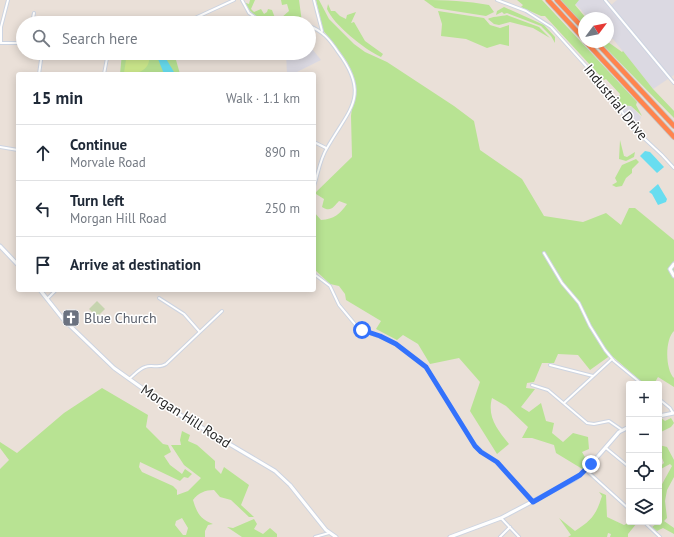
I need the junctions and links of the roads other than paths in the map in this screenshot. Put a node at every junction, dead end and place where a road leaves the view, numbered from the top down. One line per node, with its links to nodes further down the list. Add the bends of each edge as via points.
1 (8, 0): 17 (street)
2 (234, 0): 11 (street)
3 (242, 0): 12 (street)
4 (314, 0): 15 (street)
5 (497, 0): 32 (street, Industrial Drive, via 526,11 550,27 606,88 634,128)
6 (548, 0): 16 (highway)
7 (557, 0): 13 (highway)
8 (605, 0): 25 (street)
9 (34, 13): 10 (street)
10 (33, 16)
11 (199, 16)
12 (254, 16)
13 (578, 23)
14 (316, 29): 15 (street)
15 (322, 31): 30 (street, via 346,63 356,94 353,106)
16 (578, 33)
17 (0, 43): 18 (street)
18 (16, 43)
19 (592, 48): 27 (highway)
20 (602, 48): 26 (highway)
21 (41, 60): 23 (street)
22 (107, 60): 24 (street)
23 (39, 72)
24 (104, 72)
25 (674, 83)
26 (673, 125)
27 (674, 137)
28 (316, 143): 30 (street)
29 (0, 147): 31 (street)
30 (326, 148): 33 (street)
31 (16, 150)
32 (674, 168)
33 (316, 180)
34 (0, 246): 36 (main road)
35 (544, 253): 46 (street, via 562,283 578,302 592,330)
36 (16, 263)
37 (674, 264): 39 (main road, via 670,268)
38 (316, 276): 61 (street, via 330,286 339,305 360,328 396,344 426,367 475,446 497,462)
39 (674, 276)
40 (42, 292): 43 (main road, Morgan Hill Road)
41 (54, 292): 43 (street)
42 (159, 298): 45 (street, via 184,314)
43 (47, 299): 49 (main road, Morgan Hill Road, via 63,319)
44 (222, 311): 45 (street)
45 (200, 332): 49 (street, via 162,367 146,366)
46 (612, 359): 48 (street); 50 (street)
47 (550, 365): 48 (street)
48 (593, 376): 53 (street)
49 (129, 379): 66 (main road, Morgan Hill Road, via 193,422 275,471 290,485)
50 (638, 381)
51 (532, 385): 53 (street, via 548,390)
52 (662, 401): 54 (street)
53 (564, 403): 57 (street, via 588,423 610,422)
54 (673, 413): 55 (main road)
55 (662, 415)
56 (626, 428): 57 (main road)
57 (622, 430): 58 (main road)
58 (606, 448): 59 (street); 60 (main road)
59 (626, 465)
60 (586, 470): 61 (main road); 62 (street)
61 (533, 502): 63 (main road)
62 (626, 506)
63 (501, 518): 65 (street); 69 (main road)
64 (647, 525): 72 (street)
65 (510, 527): 70 (street); 71 (street)
66 (329, 533): 67 (street); 68 (main road, Morgan Hill Road)
67 (315, 537)
68 (336, 537)
69 (451, 537)
70 (500, 537)
71 (519, 537)
72 (660, 537)

